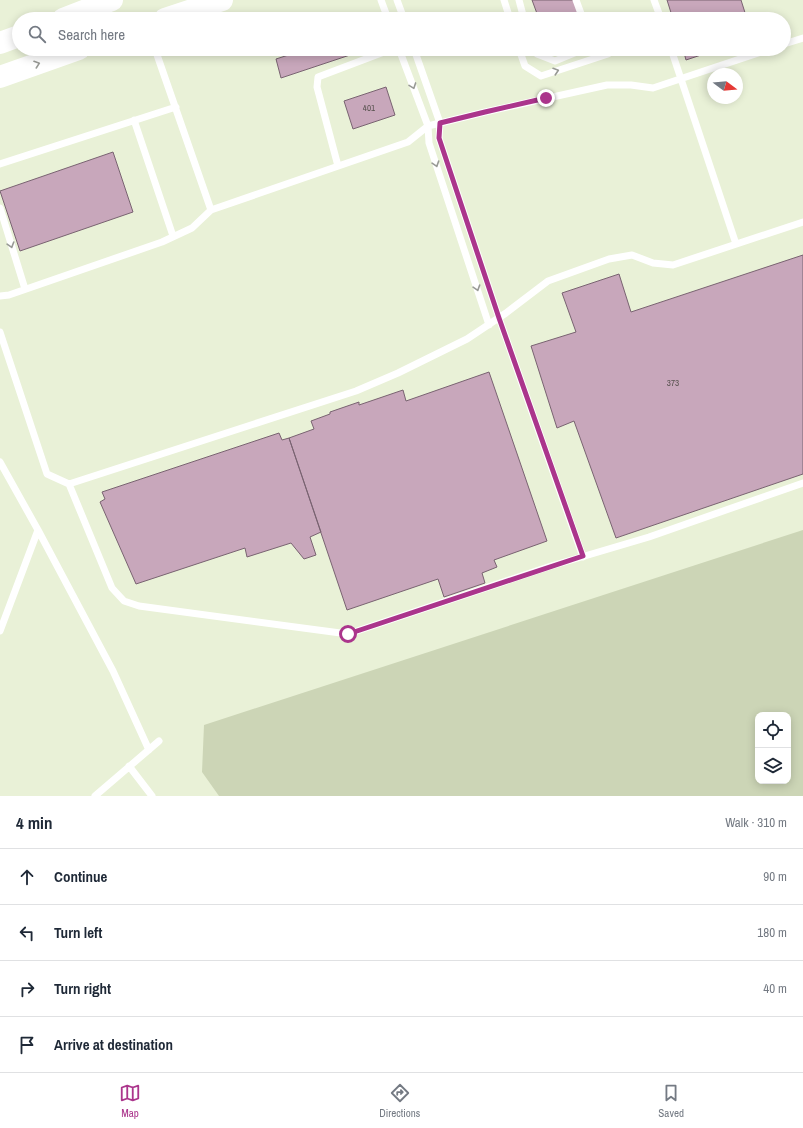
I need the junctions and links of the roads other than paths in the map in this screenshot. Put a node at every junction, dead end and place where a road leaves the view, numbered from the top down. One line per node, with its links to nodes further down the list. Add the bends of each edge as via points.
1 (112, 0): 9 (main road)
2 (222, 0): 10 (main road)
3 (381, 0): 11 (lane)
4 (397, 0): 12 (lane)
5 (504, 0): 13 (lane)
6 (519, 0): 14 (lane)
7 (576, 0): 15 (lane)
8 (654, 0): 16 (lane)
9 (81, 12)
10 (186, 12)
11 (385, 12)
12 (401, 12)
13 (508, 12)
14 (522, 12)
15 (580, 12)
16 (658, 12)
17 (803, 38): 19 (lane)
18 (12, 39): 20 (main road)
19 (791, 42)
20 (0, 43)
21 (60, 56): 32 (main road, one-way to 21)
22 (158, 56): 34 (lane)
23 (374, 56): 39 (lane, via 318,77 317,87)
24 (402, 56): 37 (lane, one-way to 37)
25 (416, 56): 36 (lane)
26 (522, 56): 29 (lane, one-way to 29, via 525,66 541,76)
27 (542, 56): 28 (lane, via 555,61)
28 (567, 56)
29 (602, 56)
30 (673, 56): 33 (lane)
31 (749, 56): 33 (lane)
32 (0, 77)
33 (681, 79): 36 (lane, via 654,88 607,85); 44 (lane)
34 (176, 107): 35 (lane); 41 (lane)
35 (134, 120): 38 (lane); 43 (lane)
36 (440, 123): 37 (lane); 47 (lane, via 439,138)
37 (428, 126): 39 (lane, via 408,142); 48 (lane, one-way to 48, via 429,143)
38 (0, 164)
39 (338, 166): 41 (lane)
40 (0, 208): 45 (lane, one-way to 45)
41 (211, 210): 43 (lane, via 192,228)
42 (803, 222): 44 (lane)
43 (174, 236): 45 (lane)
44 (736, 244): 47 (lane, via 673,265 653,263 632,255 609,259 548,281)
45 (25, 289): 46 (lane)
46 (0, 296)
47 (499, 318): 48 (lane); 54 (lane)
48 (489, 325): 52 (lane, via 461,342 356,391)
49 (0, 332): 52 (lane, via 47,474)
50 (0, 462): 53 (lane)
51 (803, 483): 54 (lane, via 649,537)
52 (69, 484): 54 (lane, via 112,588 124,601 139,606 348,634)
53 (38, 530): 55 (lane); 57 (lane, via 113,671)
54 (583, 556)
55 (0, 630)
56 (159, 741): 57 (lane)
57 (148, 750): 58 (lane)
58 (129, 766): 59 (lane); 60 (lane)
59 (94, 796)
60 (152, 796)

